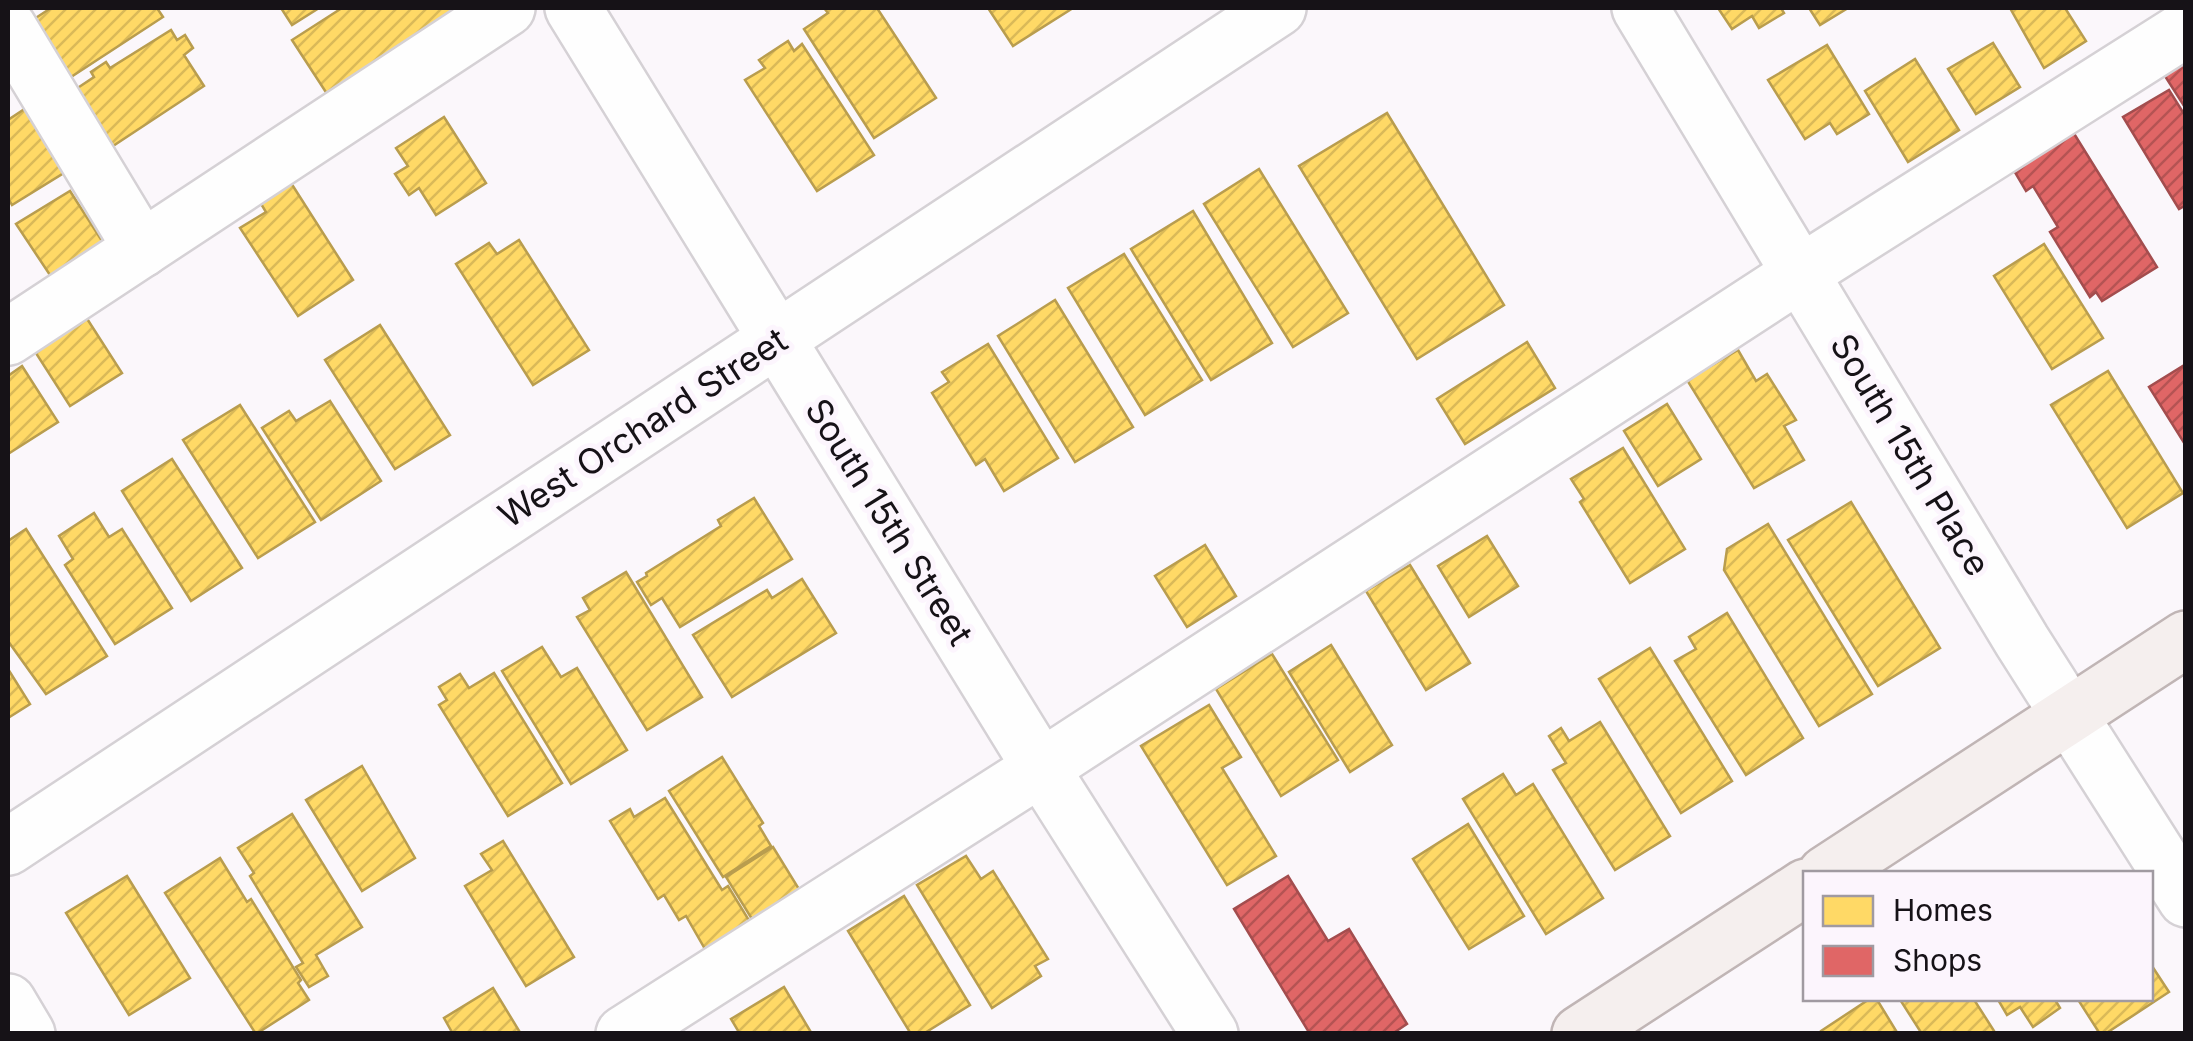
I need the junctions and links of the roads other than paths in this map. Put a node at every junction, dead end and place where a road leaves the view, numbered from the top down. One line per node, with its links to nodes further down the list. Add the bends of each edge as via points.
1 (507, 8): 7 (street)
2 (573, 8): 10 (street, South 15th Street)
3 (1278, 8): 10 (street, West Orchard Street)
4 (1640, 8): 8 (street, South 15th Place)
5 (8, 28): 7 (street)
6 (2186, 29): 8 (street)
7 (142, 249): 9 (street)
8 (1801, 273): 12 (street, South 15th Place); 13 (street)
9 (8, 337)
10 (776, 340): 13 (street, South 15th Street); 14 (street, West Orchard Street)
11 (2186, 638): 12 (main road)
12 (2068, 716): 15 (main road); 17 (street, South 15th Place)
13 (1041, 768): 20 (street); 21 (street, South 15th Street)
14 (8, 847)
15 (1831, 871)
16 (1803, 889): 22 (main road)
17 (2186, 899)
18 (8, 1002): 19 (street)
19 (26, 1034)
20 (624, 1034)
21 (1210, 1034)
22 (1580, 1034)

